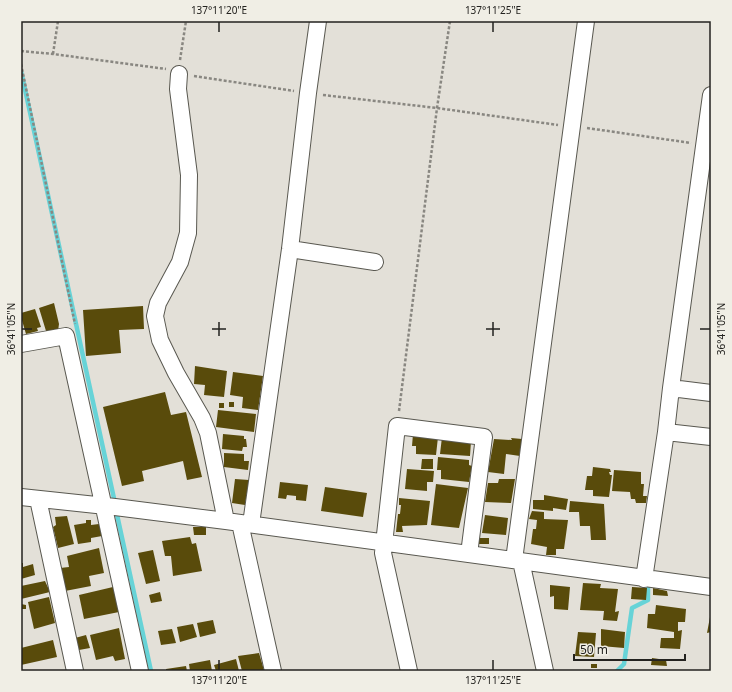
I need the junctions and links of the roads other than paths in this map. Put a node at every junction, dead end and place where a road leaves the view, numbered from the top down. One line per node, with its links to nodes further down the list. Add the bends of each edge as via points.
1 (318, 21): 5 (street)
2 (586, 21): 18 (street)
3 (179, 74): 15 (street, via 178,89 189,175 188,233 180,262 158,303 155,316 160,340 176,374 202,418)
4 (711, 95): 8 (street)
5 (290, 249): 6 (street); 15 (street)
6 (375, 262)
7 (21, 344): 14 (street, via 66,336)
8 (671, 388): 9 (street); 10 (street)
9 (711, 394)
10 (666, 432): 11 (street); 19 (street)
11 (711, 437)
12 (21, 497): 13 (street)
13 (38, 499): 14 (street); 21 (street)
14 (104, 506): 15 (street); 22 (street)
15 (239, 523): 16 (street); 23 (street)
16 (384, 542): 17 (street); 17 (street, via 397,426 484,437); 24 (street, via 383,553)
17 (469, 554): 18 (street)
18 (517, 561): 19 (street); 25 (street)
19 (644, 578): 20 (street)
20 (711, 587)
21 (75, 671)
22 (140, 671)
23 (273, 671)
24 (409, 671)
25 (545, 671)

